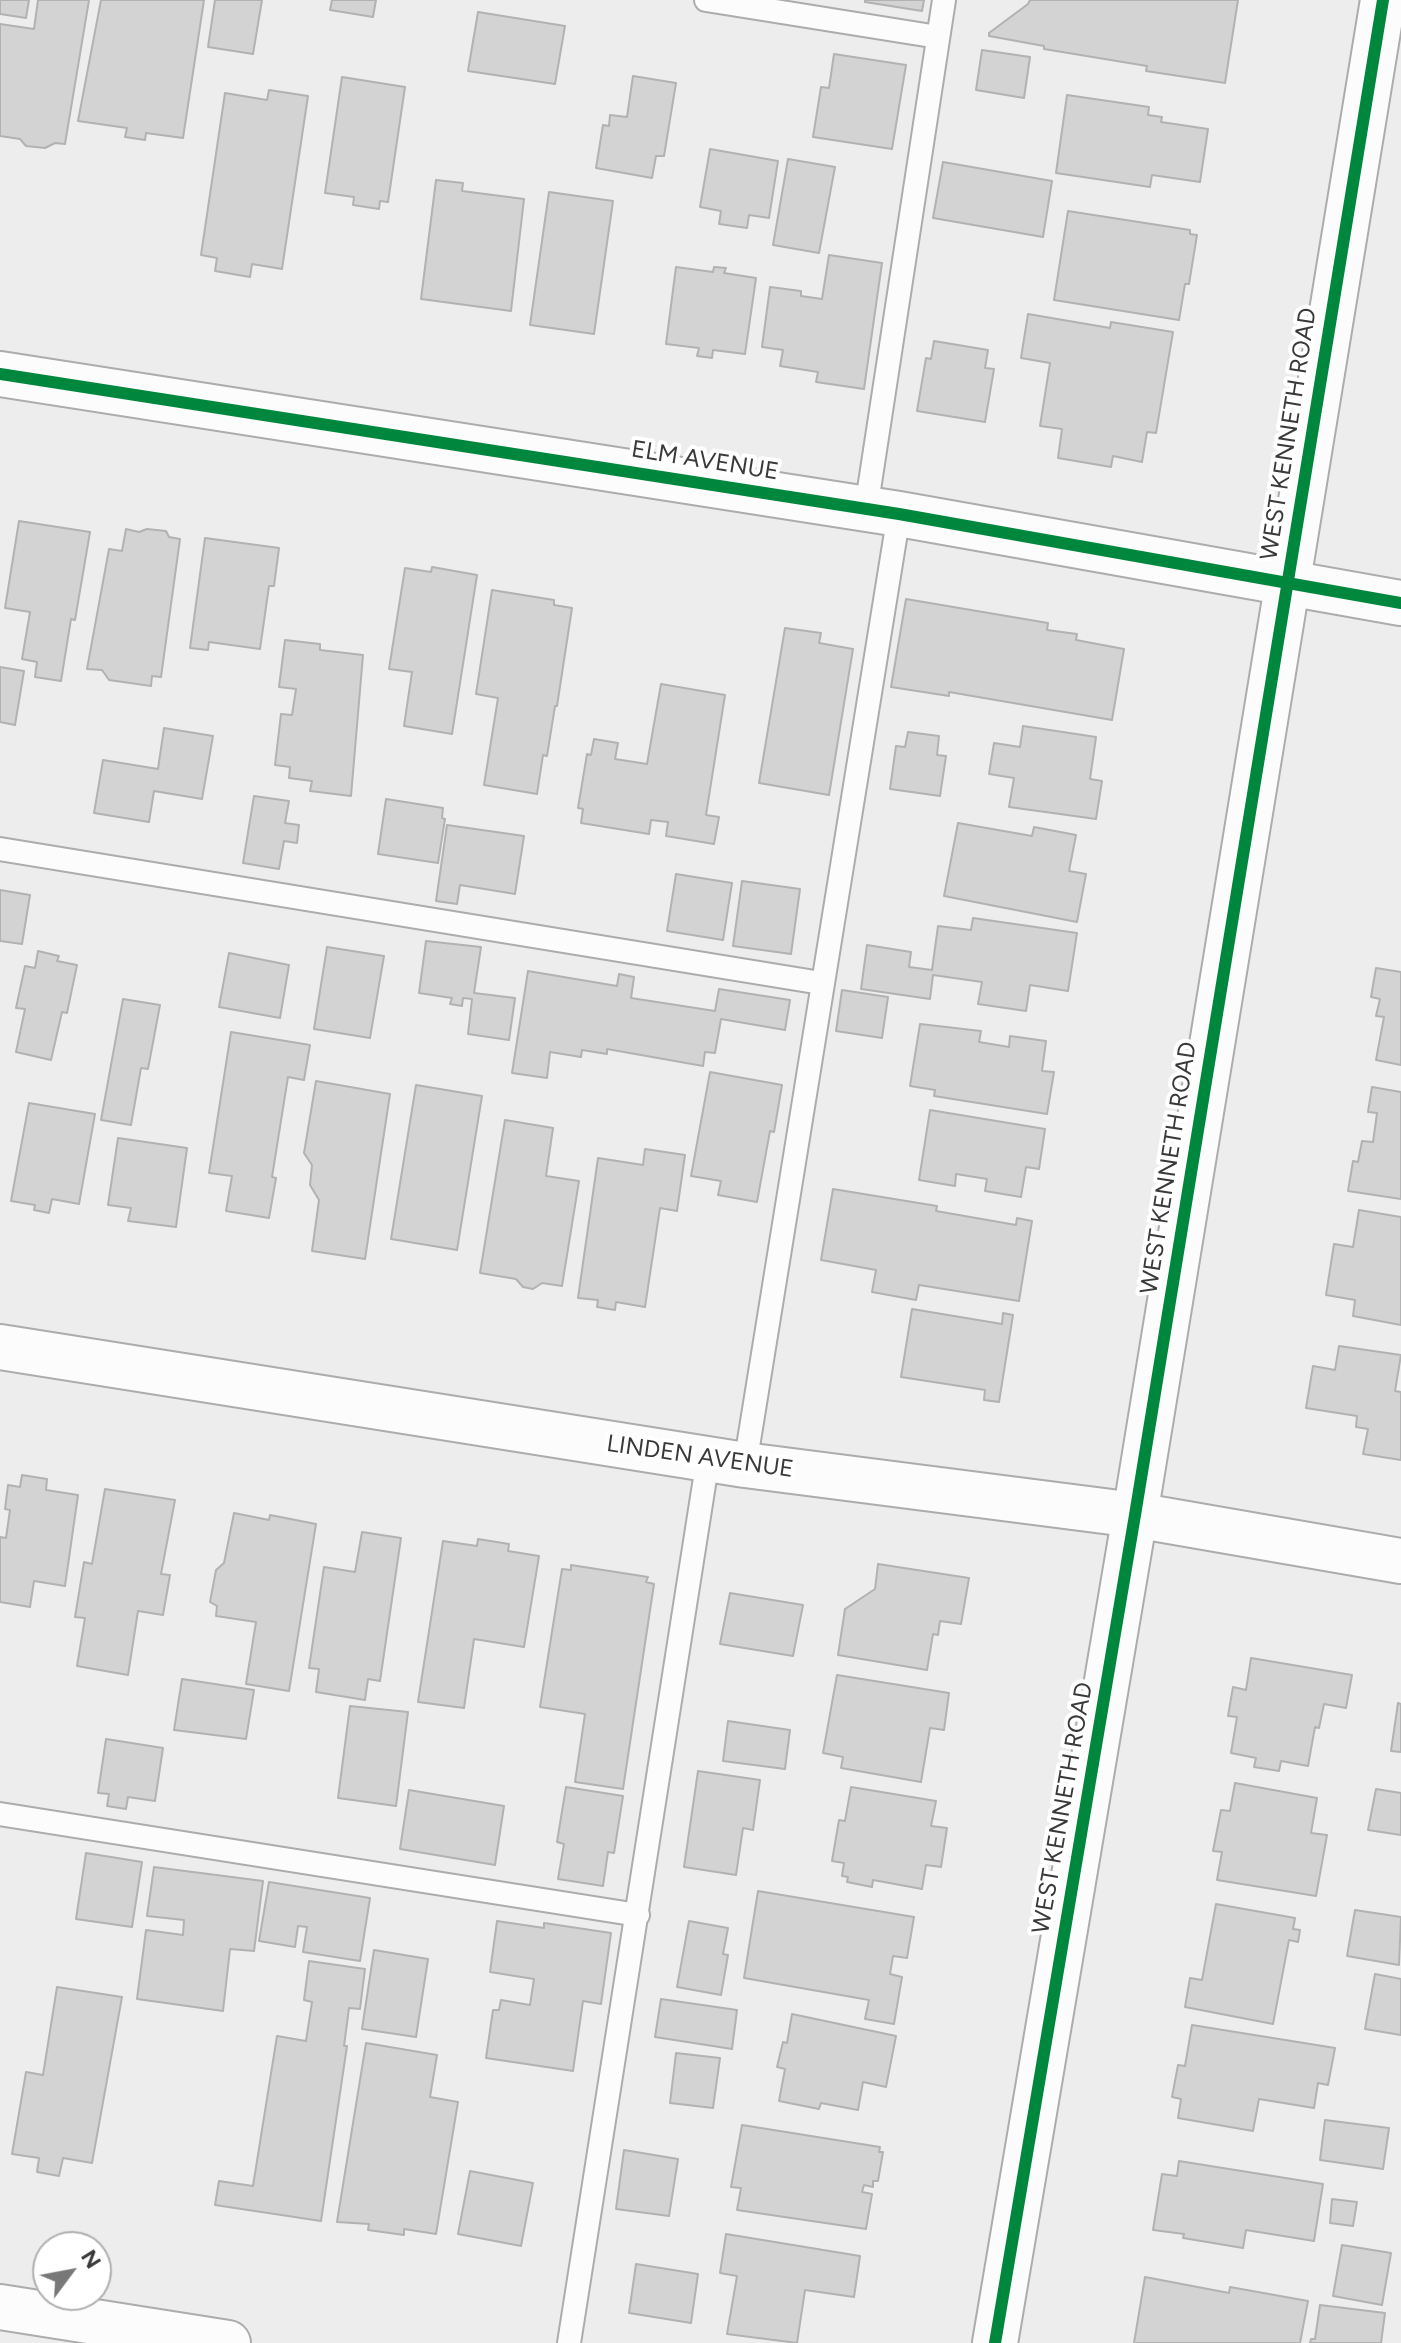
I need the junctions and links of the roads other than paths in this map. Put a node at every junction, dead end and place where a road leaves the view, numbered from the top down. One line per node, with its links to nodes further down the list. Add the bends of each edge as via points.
1 (706, 0): 4 (lane)
2 (944, 0): 4 (lane)
3 (1383, 0): 7 (street, WEST KENNETH ROAD)
4 (938, 37): 6 (lane)
5 (0, 374): 6 (street, ELM AVENUE)
6 (882, 511): 7 (street, ELM AVENUE); 10 (lane)
7 (1286, 584): 8 (street, ELM AVENUE); 13 (street, WEST KENNETH ROAD)
8 (1401, 603)
9 (0, 849): 10 (lane)
10 (821, 983): 12 (lane)
11 (0, 1347): 12 (street, LINDEN AVENUE)
12 (727, 1462): 13 (street, LINDEN AVENUE); 16 (lane)
13 (1135, 1515): 14 (street, LINDEN AVENUE); 20 (street, WEST KENNETH ROAD)
14 (1401, 1561)
15 (0, 1814): 16 (lane)
16 (638, 1915): 19 (lane)
17 (0, 2307): 18 (street)
18 (228, 2343)
19 (569, 2343)
20 (995, 2343)

